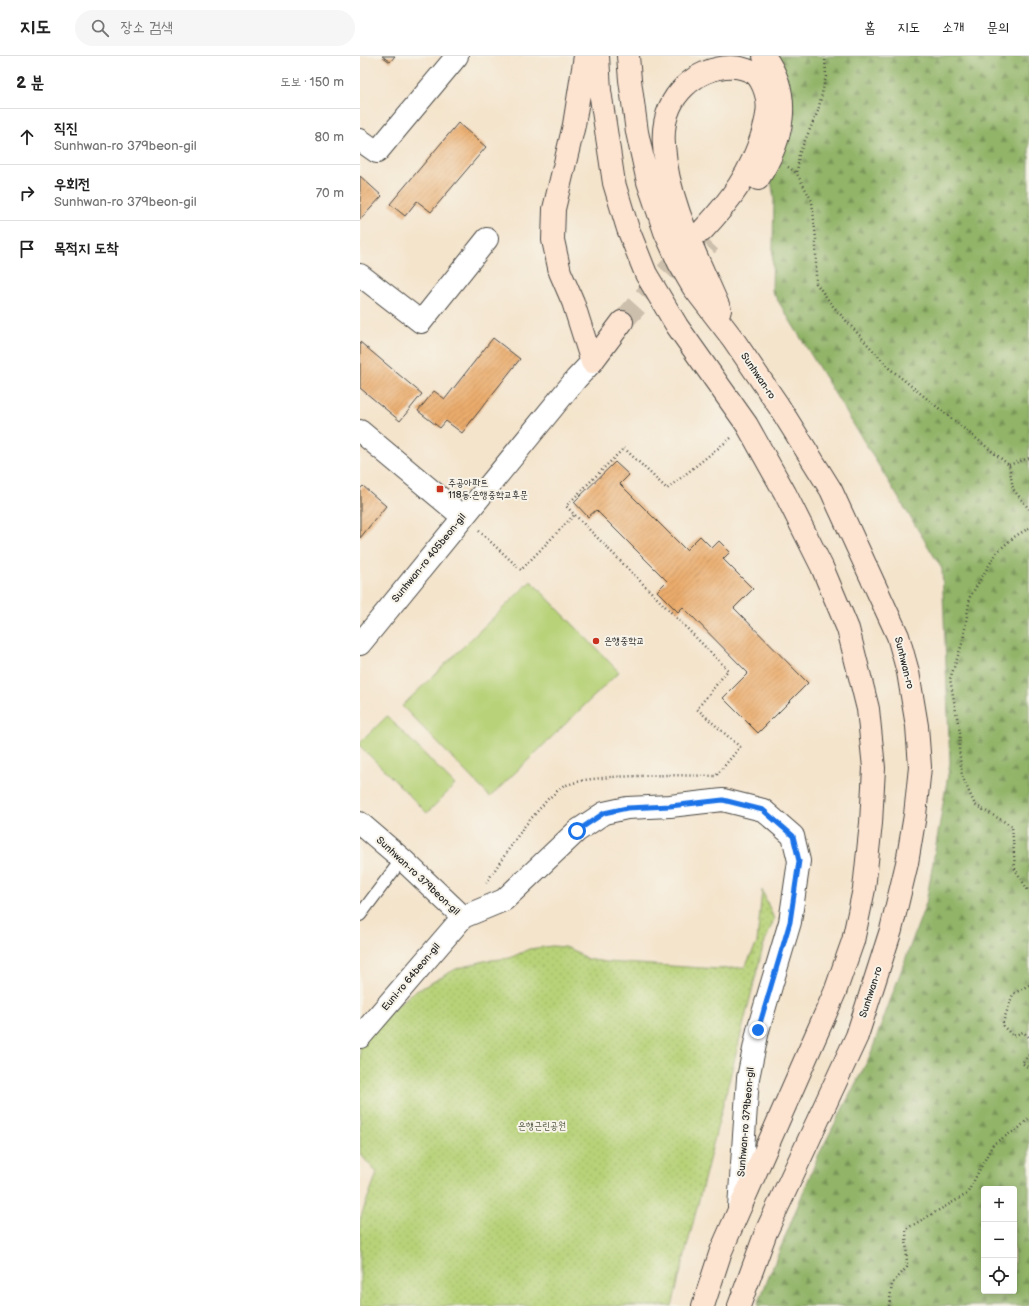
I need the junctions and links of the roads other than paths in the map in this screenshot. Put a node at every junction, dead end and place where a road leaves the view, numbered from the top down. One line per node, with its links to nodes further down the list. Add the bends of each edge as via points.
1 (457, 56): 6 (street, via 377,152)
2 (586, 56): 11 (main road, via 574,125 554,209 553,240 560,272 573,302)
3 (598, 56): 20 (main road, via 600,92 614,183 628,230 646,274 677,326 747,425 789,499 848,629 868,708 874,768 871,823 864,889 853,941 835,992)
4 (628, 56): 10 (main road, Sunhwan-ro, via 638,132 648,182 665,232 693,287)
5 (764, 56): 10 (main road, via 775,70 783,102 777,142 754,186 734,214 706,237 746,175 758,150 768,112 768,98 764,86 756,74 743,68 729,65 714,67 689,82 680,92 670,106 666,121 666,166 680,216)
6 (360, 140)
7 (487, 239): 8 (street, via 421,322)
8 (360, 275)
9 (624, 327): 11 (main road)
10 (733, 339): 21 (main road, Sunhwan-ro, via 831,490 898,636 908,672 917,726 920,767 907,863 891,930 857,1036 766,1232)
11 (592, 362): 13 (street, Sunhwan-ro 405beon-gil)
12 (360, 432): 13 (street)
13 (463, 517): 14 (street, Sunhwan-ro 405beon-gil)
14 (360, 644)
15 (362, 827): 16 (street, Sunhwan-ro 379beon-gil)
16 (402, 859): 17 (lane); 18 (street, Sunhwan-ro 379beon-gil)
17 (360, 915)
18 (463, 917): 19 (street, Euni-ro 64beon-gil); 20 (street, Sunhwan-ro 379beon-gil, via 504,900 577,831 604,813 627,808 723,800 763,810 793,836 799,861 790,922 758,1030 748,1078)
19 (360, 1037)
20 (739, 1212): 22 (main road, via 721,1251)
21 (740, 1304)
22 (703, 1306)

